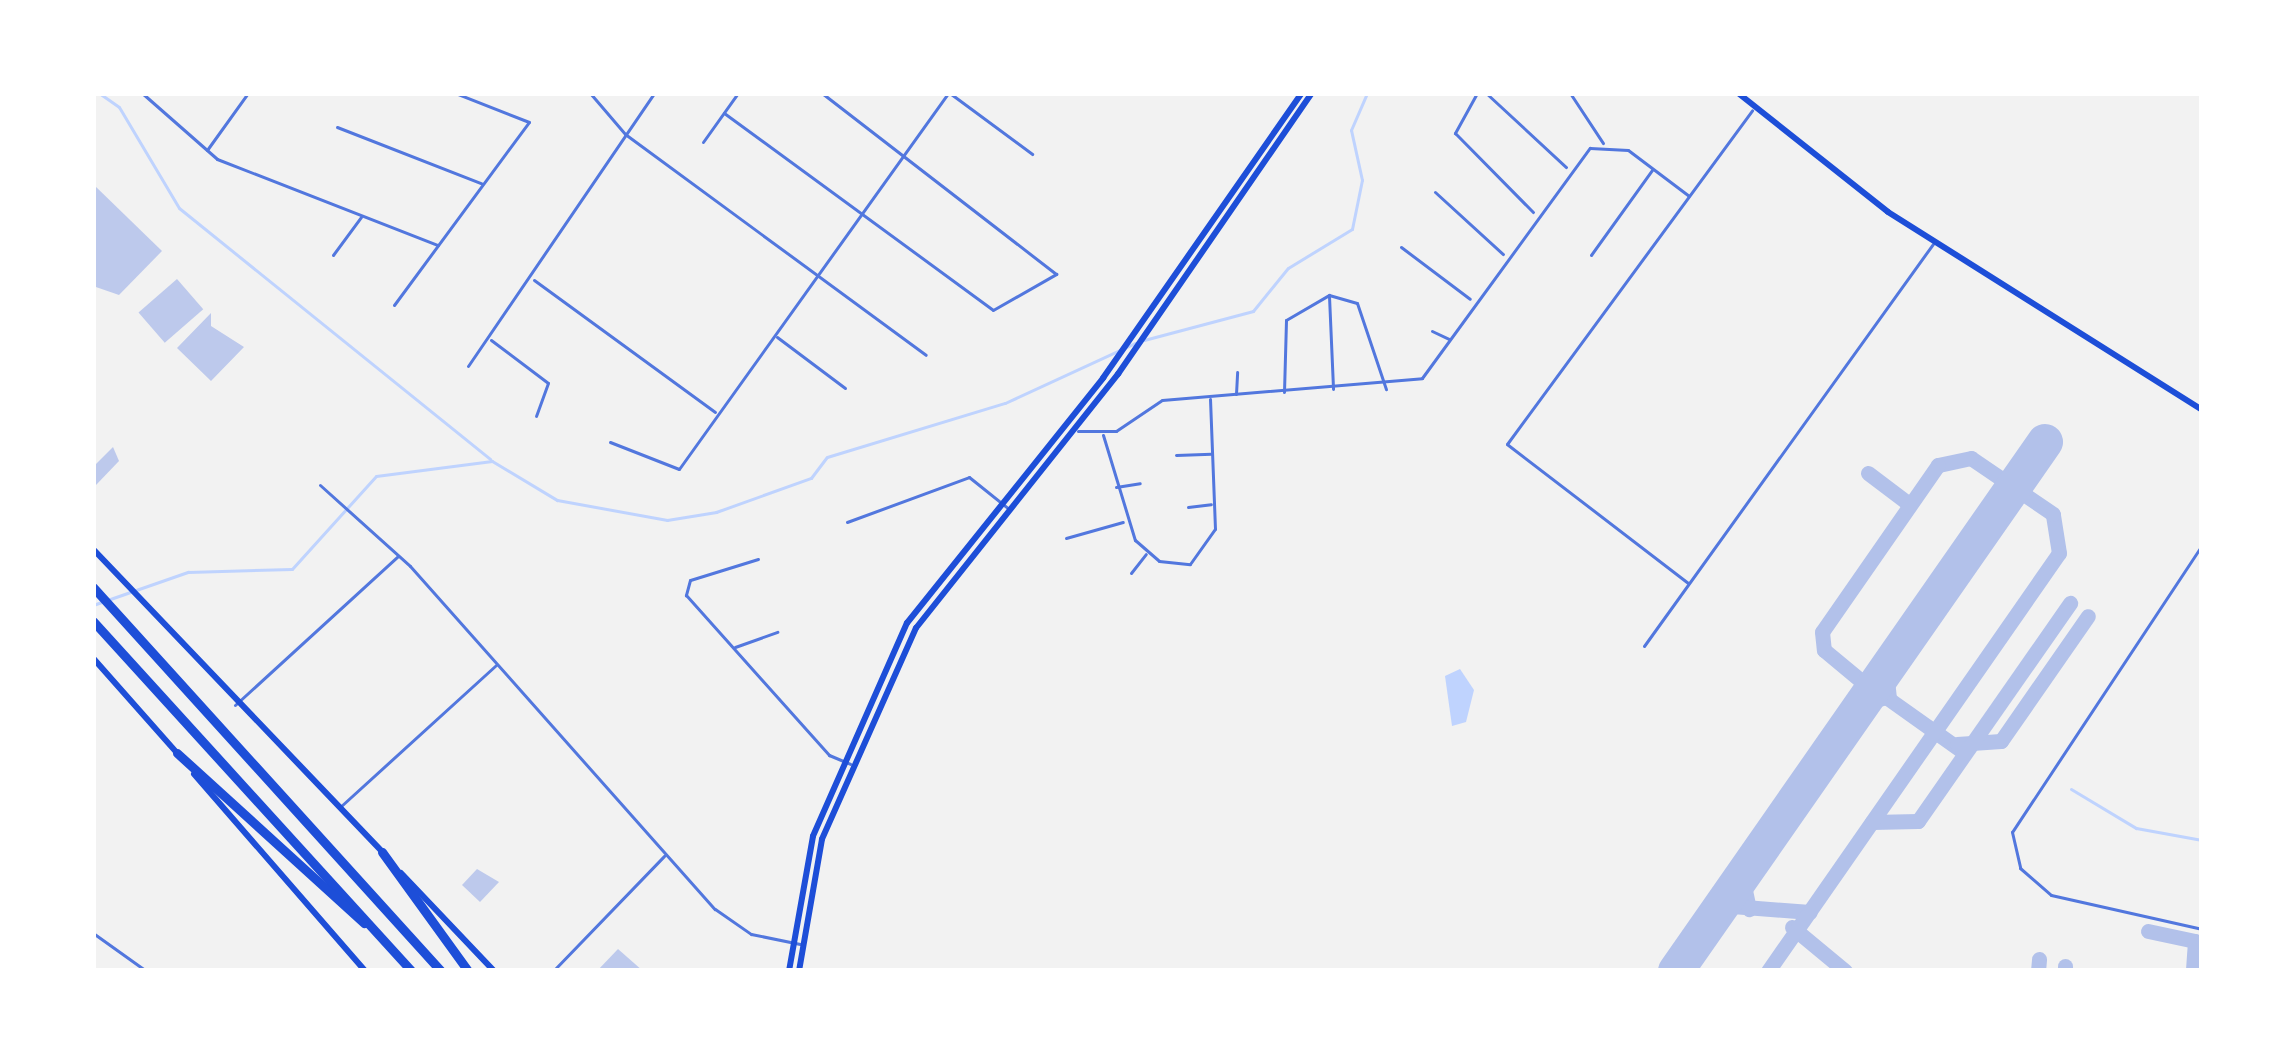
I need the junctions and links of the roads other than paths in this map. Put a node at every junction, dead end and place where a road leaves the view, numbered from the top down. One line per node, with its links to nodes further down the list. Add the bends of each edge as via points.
1 (142, 93): 21 (street)
2 (248, 93): 21 (street)
3 (455, 93): 26 (street, via 529,122)
4 (590, 93): 18 (street)
5 (654, 93): 18 (street)
6 (739, 93): 16 (street)
7 (822, 93): 22 (street)
8 (949, 93): 22 (street); 23 (street)
9 (1302, 93): 68 (main road)
10 (1312, 93): 59 (main road)
11 (1477, 93): 30 (street, via 1456,133)
12 (1486, 93): 24 (street)
13 (1570, 93): 20 (street)
14 (1738, 93): 15 (main road)
15 (1753, 108): 28 (street); 32 (main road)
16 (724, 113): 19 (street); 29 (street)
17 (338, 127): 26 (street)
18 (625, 134): 38 (street); 39 (street, via 541,250)
19 (703, 142)
20 (1603, 145): 24 (street); 25 (street)
21 (206, 151): 31 (street)
22 (904, 154): 29 (street); 29 (street, via 1056,274 993,310)
23 (1032, 154)
24 (1567, 168): 30 (street)
25 (1653, 169): 28 (street); 37 (street)
26 (483, 184): 33 (street)
27 (1436, 192): 36 (street)
28 (1689, 196): 79 (street, via 1507,445)
29 (862, 213): 38 (street)
30 (1535, 213): 36 (street)
31 (362, 215): 33 (street); 35 (street)
32 (1934, 243): 56 (main road); 79 (street)
33 (438, 245): 42 (street)
34 (1401, 247): 41 (street)
35 (333, 255)
36 (1504, 255): 41 (street)
37 (1592, 255)
38 (819, 276): 44 (street); 47 (street)
39 (533, 279): 45 (street); 57 (street)
40 (1329, 295): 51 (street, via 1357,303); 52 (street); 53 (street, via 1286,320)
41 (1472, 300): 46 (street)
42 (394, 305)
43 (1432, 331): 46 (street)
44 (776, 336): 50 (street); 57 (street)
45 (489, 339): 48 (street); 58 (street, via 548,383)
46 (1451, 340): 51 (street, via 1422,379)
47 (926, 355)
48 (468, 366)
49 (1237, 372): 54 (street)
50 (844, 388)
51 (1386, 389): 52 (street)
52 (1333, 392): 53 (street)
53 (1285, 393): 54 (street)
54 (1236, 396): 55 (street)
55 (1210, 397): 60 (street, via 1153,403); 62 (street)
56 (2202, 410)
57 (717, 414): 61 (street, via 673,472)
58 (536, 416)
59 (1076, 430): 60 (street); 68 (main road)
60 (1103, 435): 66 (street)
61 (610, 442)
62 (1213, 453): 63 (street); 67 (street)
63 (1176, 455)
64 (1140, 483): 66 (street)
65 (320, 485): 76 (street)
66 (1114, 487): 71 (street)
67 (1213, 504): 69 (street); 75 (street, via 1214,538 1198,559 1173,566)
68 (1005, 505): 70 (street, via 969,477); 89 (main road, via 945,576)
69 (1188, 507)
70 (847, 522)
71 (1125, 522): 72 (street); 75 (street)
72 (1066, 538)
73 (2202, 544): 93 (street, via 2021,803 2014,853 2058,898)
74 (93, 549): 87 (main road)
75 (1148, 552): 78 (street)
76 (399, 556): 86 (street); 87 (street)
77 (758, 560): 84 (street, via 686,588)
78 (1131, 573)
79 (1688, 583): 83 (street)
80 (93, 587): 101 (highway)
81 (94, 622): 94 (highway)
82 (777, 632): 84 (street)
83 (1644, 646)
84 (733, 648): 89 (street)
85 (93, 658): 88 (main road)
86 (497, 664): 90 (street); 92 (street)
87 (235, 705): 90 (main road)
88 (177, 753): 94 (highway); 99 (main road)
89 (846, 763): 96 (main road); 97 (main road)
90 (340, 807): 91 (main road)
91 (382, 852): 102 (highway); 103 (main road)
92 (666, 854): 96 (street, via 727,920); 104 (street)
93 (2202, 929)
94 (375, 931): 100 (highway)
95 (93, 933): 98 (street)
96 (789, 943): 97 (street); 105 (main road)
97 (800, 944): 106 (main road)
98 (146, 971)
99 (365, 971)
100 (412, 971)
101 (441, 971)
102 (469, 971)
103 (494, 971)
104 (553, 971)
105 (789, 971)
106 (799, 971)

